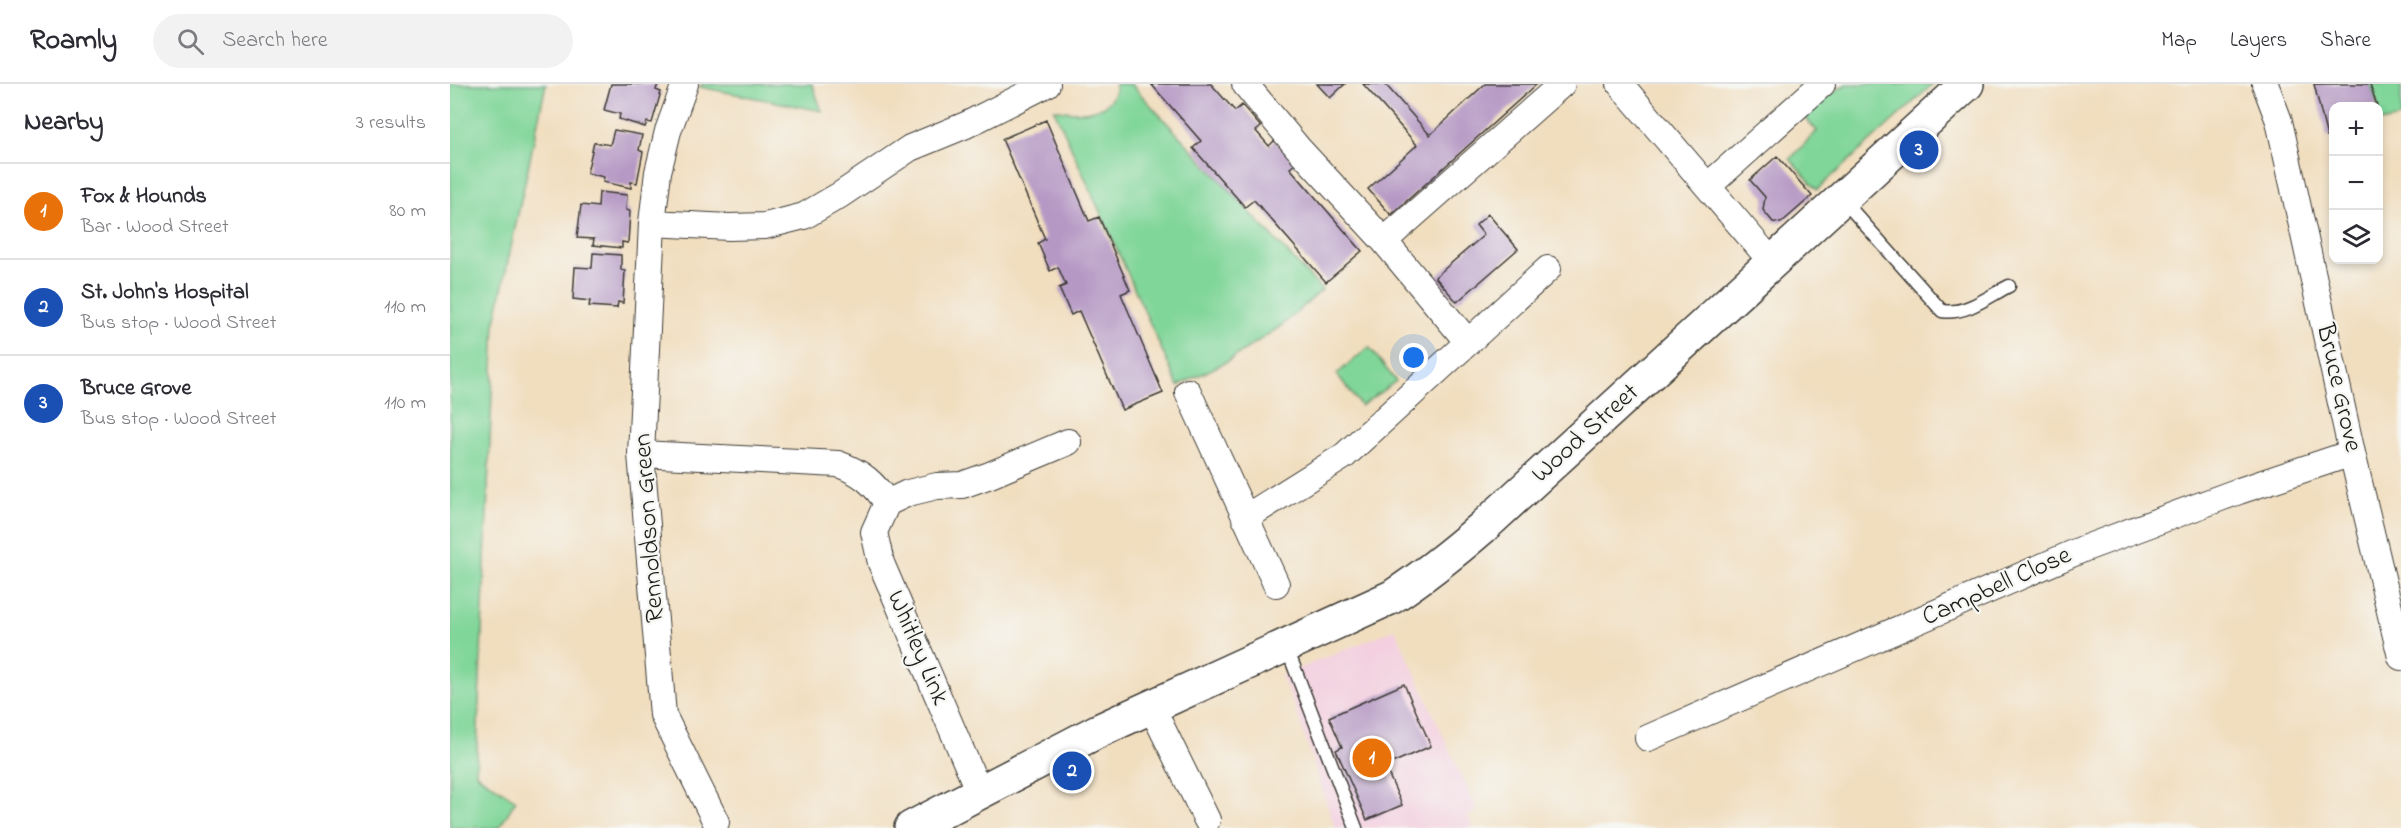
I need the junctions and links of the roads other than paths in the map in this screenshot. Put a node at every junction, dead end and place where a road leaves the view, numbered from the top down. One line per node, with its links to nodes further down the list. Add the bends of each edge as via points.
1 (685, 84): 11 (street, Rennoldson Green, via 658,172)
2 (1047, 84): 11 (street, via 910,148 804,216 765,226)
3 (1245, 84): 12 (street)
4 (1562, 84): 12 (street)
5 (1620, 84): 9 (street)
6 (1822, 84): 9 (street)
7 (1967, 84): 10 (main road, Wood Street)
8 (2265, 84): 19 (street, Bruce Grove, via 2279,121)
9 (1708, 186): 13 (street)
10 (1842, 198): 13 (main road, Wood Street); 15 (lane, via 1942,311 1963,310)
11 (652, 223): 20 (street, Rennoldson Green)
12 (1383, 241): 16 (street)
13 (1772, 262): 24 (main road, Wood Street, via 1445,560 1392,597)
14 (1548, 268): 16 (street)
15 (2009, 286)
16 (1467, 341): 22 (street, via 1344,456)
17 (1188, 392): 22 (street)
18 (1068, 441): 21 (street, via 990,476 962,485 908,493)
19 (2352, 453): 25 (street, Bruce Grove); 27 (street, Campbell Close, via 2083,549)
20 (641, 454): 21 (street, via 838,464 874,483); 30 (street, Rennoldson Green, via 663,715)
21 (887, 503): 28 (street, Whitley Link, via 874,532 881,563)
22 (1245, 518): 23 (street)
23 (1276, 584)
24 (1286, 645): 26 (main road, Wood Street); 32 (lane)
25 (2401, 657)
26 (1151, 706): 28 (main road, Wood Street); 29 (street)
27 (1648, 738)
28 (979, 792): 31 (main road, Wood Street)
29 (1207, 819)
30 (716, 822)
31 (911, 828)
32 (1356, 828)

